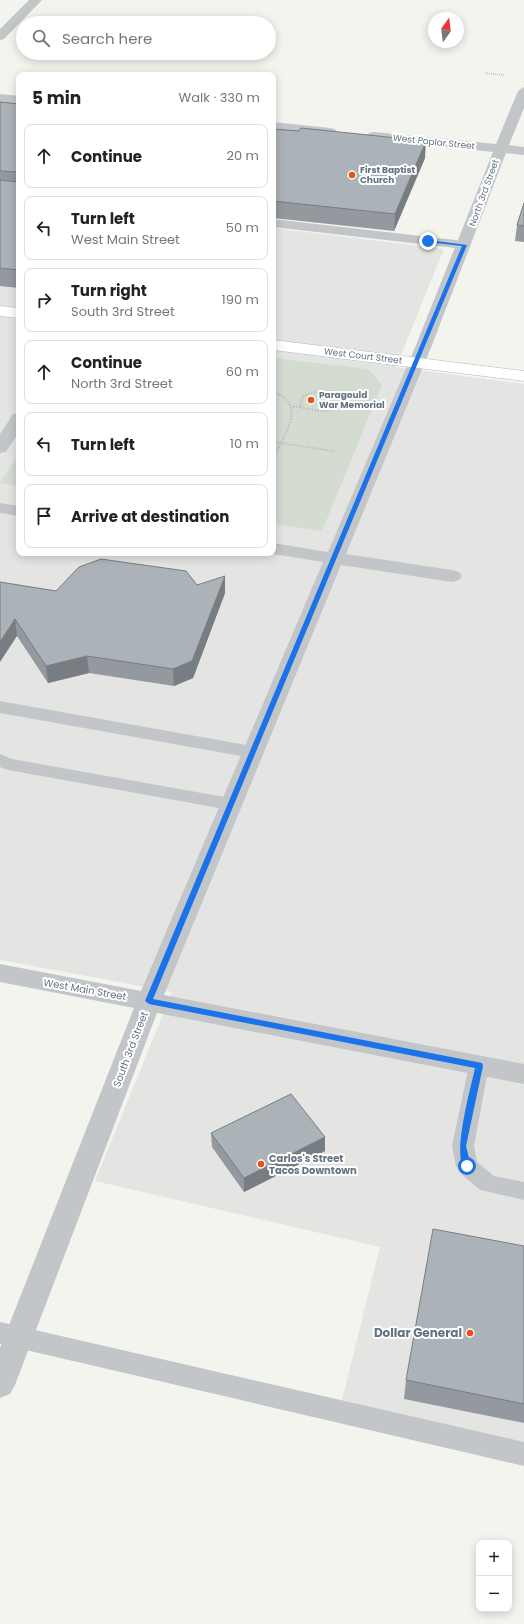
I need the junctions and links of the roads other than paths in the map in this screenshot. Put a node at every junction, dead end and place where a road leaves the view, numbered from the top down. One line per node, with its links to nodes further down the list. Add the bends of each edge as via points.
1 (36, 0): 2 (street)
2 (20, 16)
3 (16, 20): 4 (street)
4 (0, 36)
5 (524, 91): 11 (street, North 3rd Street)
6 (0, 98): 7 (street)
7 (16, 100)
8 (276, 126): 9 (street)
9 (342, 133)
10 (357, 134): 11 (street, West Poplar Street)
11 (500, 149): 12 (street, West Poplar Street); 14 (street, North 3rd Street)
12 (524, 151)
13 (276, 223): 14 (lane)
14 (464, 245): 18 (street, North 3rd Street)
15 (0, 311): 16 (main road)
16 (16, 313)
17 (276, 344): 18 (main road, West Court Street)
18 (417, 362): 19 (main road, West Court Street); 25 (street, South 3rd Street)
19 (524, 376)
20 (16, 423): 21 (street)
21 (0, 448)
22 (0, 508): 23 (street)
23 (16, 510)
24 (276, 549): 25 (street)
25 (334, 558): 26 (street); 28 (street, South 3rd Street)
26 (452, 576)
27 (0, 707): 28 (lane)
28 (252, 752): 30 (street, South 3rd Street)
29 (0, 760): 30 (lane, via 8,764 107,783)
30 (230, 804): 32 (street, South 3rd Street)
31 (0, 974): 32 (street, West Main Street)
32 (149, 1001): 33 (street, West Main Street); 36 (street, South 3rd Street)
33 (479, 1066): 34 (street, West Main Street); 35 (lane, via 462,1146 467,1166 488,1184)
34 (524, 1074)
35 (524, 1191)
36 (9, 1335): 37 (street, South 3rd Street); 38 (lane)
37 (0, 1385)
38 (524, 1454)

